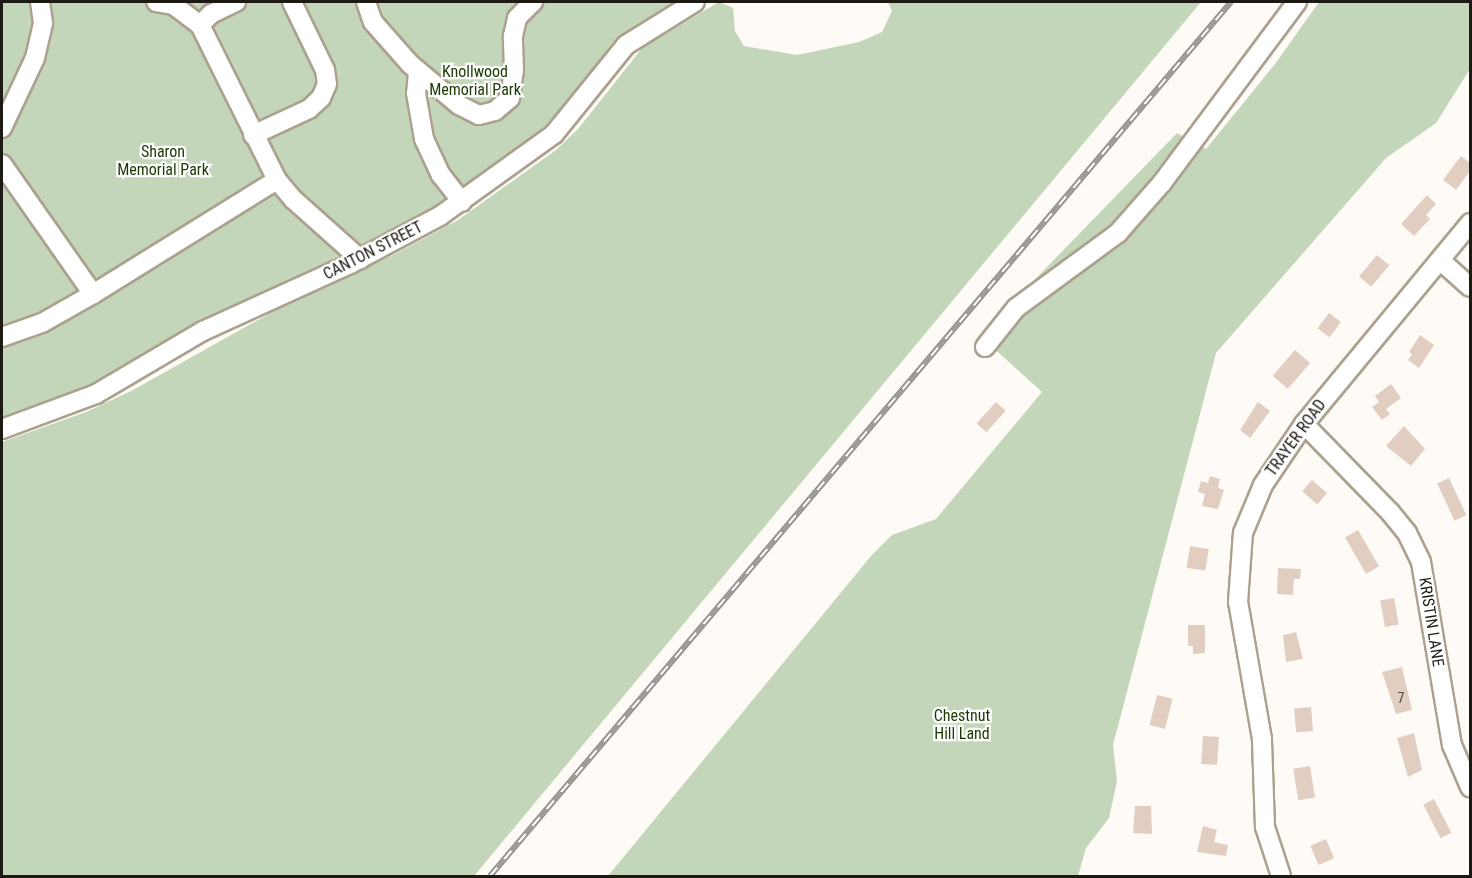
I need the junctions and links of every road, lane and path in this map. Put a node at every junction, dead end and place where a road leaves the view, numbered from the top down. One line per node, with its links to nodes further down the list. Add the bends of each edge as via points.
1 (40, 2): 11 (street, via 43,23 35,58)
2 (156, 2): 9 (street, via 173,6)
3 (236, 2): 9 (street, via 211,14)
4 (292, 2): 12 (street, via 325,70 327,84 321,98 309,109)
5 (366, 2): 10 (street, via 373,22)
6 (533, 2): 10 (street, via 517,18 513,87 504,106 489,114 469,111)
7 (695, 2): 15 (street, CANTON STREET, via 626,45 554,134)
8 (1297, 2): 22 (street, via 1162,183 1125,225 1016,308)
9 (200, 25): 12 (street)
10 (418, 72): 15 (street, via 418,109 424,139 441,176)
11 (2, 128)
12 (253, 135): 14 (street)
13 (2, 164): 20 (street)
14 (277, 180): 17 (street); 20 (street)
15 (462, 202): 17 (street, CANTON STREET)
16 (1470, 223): 18 (street, TRAYER ROAD)
17 (360, 259): 23 (street, CANTON STREET, via 203,331 96,394)
18 (1440, 260): 19 (street); 24 (street, TRAYER ROAD)
19 (1470, 288)
20 (93, 294): 21 (street, via 42,323)
21 (2, 337)
22 (985, 347)
23 (5, 422)
24 (1304, 424): 25 (street, KRISTIN LANE, via 1390,512 1407,533 1421,562 1452,745); 26 (street, TRAYER ROAD, via 1263,485 1243,533 1238,564 1238,602 1262,739 1265,827)
25 (1470, 787)
26 (1281, 876)

